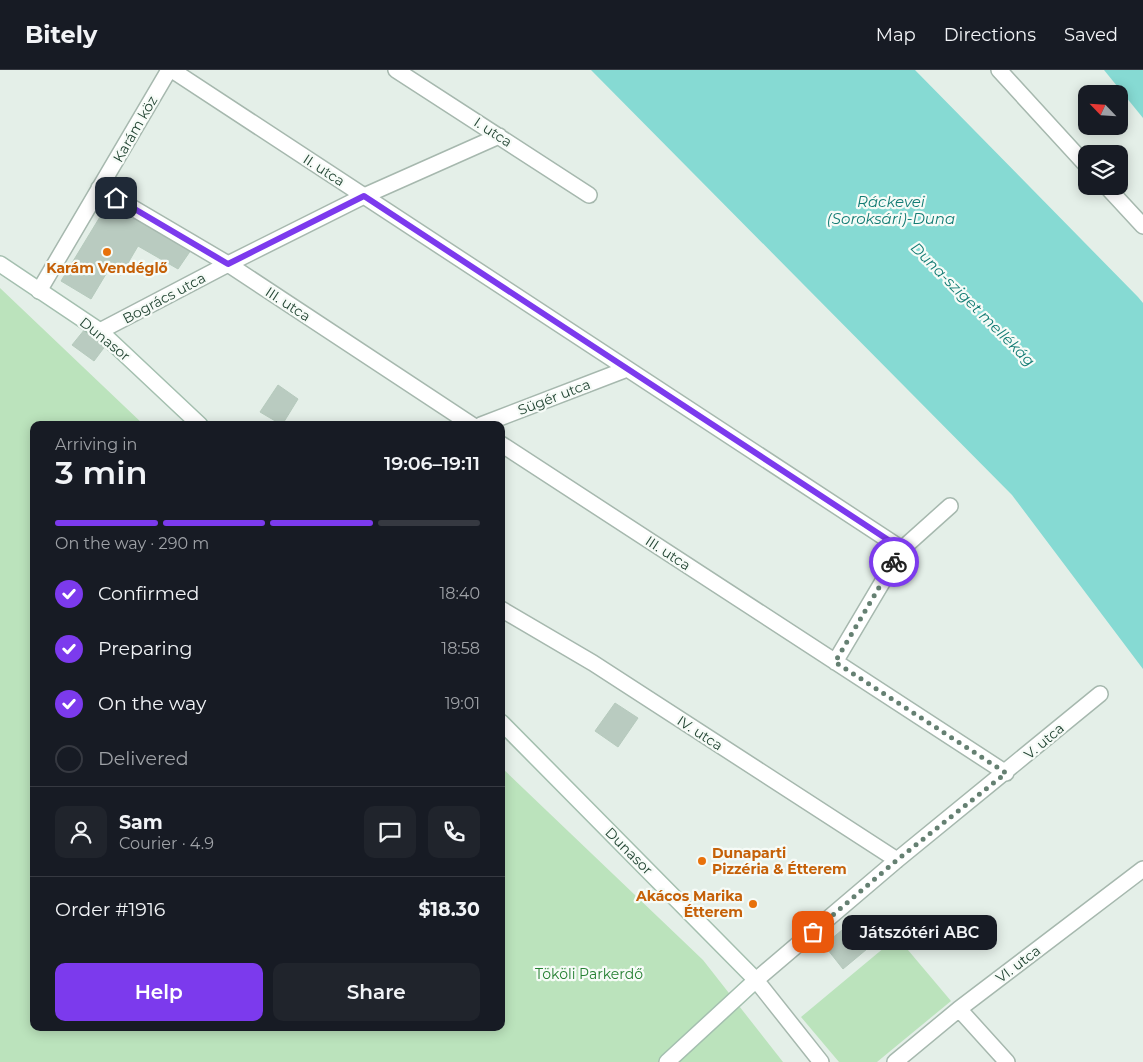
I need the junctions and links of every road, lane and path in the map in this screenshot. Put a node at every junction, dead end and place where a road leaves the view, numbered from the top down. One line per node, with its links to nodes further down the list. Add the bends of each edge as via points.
1 (170, 70): 6 (street, Karám köz); 9 (street, II. utca)
2 (396, 70): 4 (street, I. utca)
3 (999, 70): 5 (street)
4 (498, 136): 7 (street, I. utca); 9 (street, Bogrács utca)
5 (1078, 156)
6 (99, 188): 12 (street, III. utca); 13 (street, Karám köz)
7 (589, 194)
8 (1114, 195): 10 (street)
9 (364, 196): 12 (street, Bogrács utca); 15 (street, II. utca)
10 (1143, 226)
11 (0, 264): 13 (street, Dunasor)
12 (228, 264): 14 (street, Bogrács utca); 17 (street, III. utca)
13 (39, 290): 14 (street, Dunasor)
14 (100, 331): 16 (street, Dunasor)
15 (627, 369): 18 (street, Sügér utca); 21 (street, II. utca)
16 (196, 421)
17 (466, 421)
18 (492, 421)
19 (505, 447): 23 (street, III. utca)
20 (950, 506): 21 (street)
21 (902, 549): 23 (street)
22 (505, 611): 27 (street, IV. utca, via 593,663)
23 (835, 662): 26 (street, III. utca)
24 (1100, 694): 26 (street, V. utca)
25 (505, 726): 29 (street, Dunasor)
26 (1006, 773): 27 (street, V. utca)
27 (897, 860): 29 (street, V. utca)
28 (1143, 869): 30 (street, VI. utca)
29 (756, 980): 31 (street, V. utca); 32 (street, Dunasor)
30 (959, 1009): 33 (street, VI. utca); 34 (street)
31 (667, 1062)
32 (820, 1062)
33 (895, 1062)
34 (1006, 1062)

